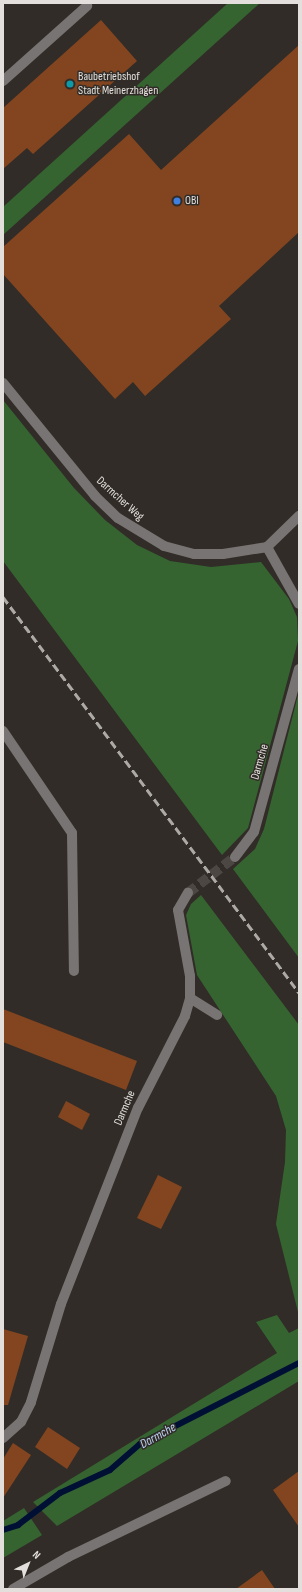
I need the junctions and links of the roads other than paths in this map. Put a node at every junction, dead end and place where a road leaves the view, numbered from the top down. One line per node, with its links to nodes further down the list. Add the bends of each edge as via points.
1 (87, 6): 2 (street)
2 (3, 82)
3 (3, 384): 5 (street, Darmcher Weg, via 95,496 141,534 164,546 194,554 223,554)
4 (299, 516): 5 (street)
5 (267, 546): 6 (street)
6 (299, 604)
7 (299, 669): 9 (street, Darmche, via 254,832)
8 (3, 731): 11 (street, via 72,833)
9 (235, 857)
10 (188, 893): 12 (street, Darmche, via 178,910 190,976)
11 (74, 971)
12 (190, 998): 13 (street); 14 (street, Darmche, via 138,1108 62,1304 31,1402 21,1422)
13 (217, 1015)
14 (3, 1438)
15 (226, 1482): 16 (street, via 68,1557)
16 (13, 1589)

